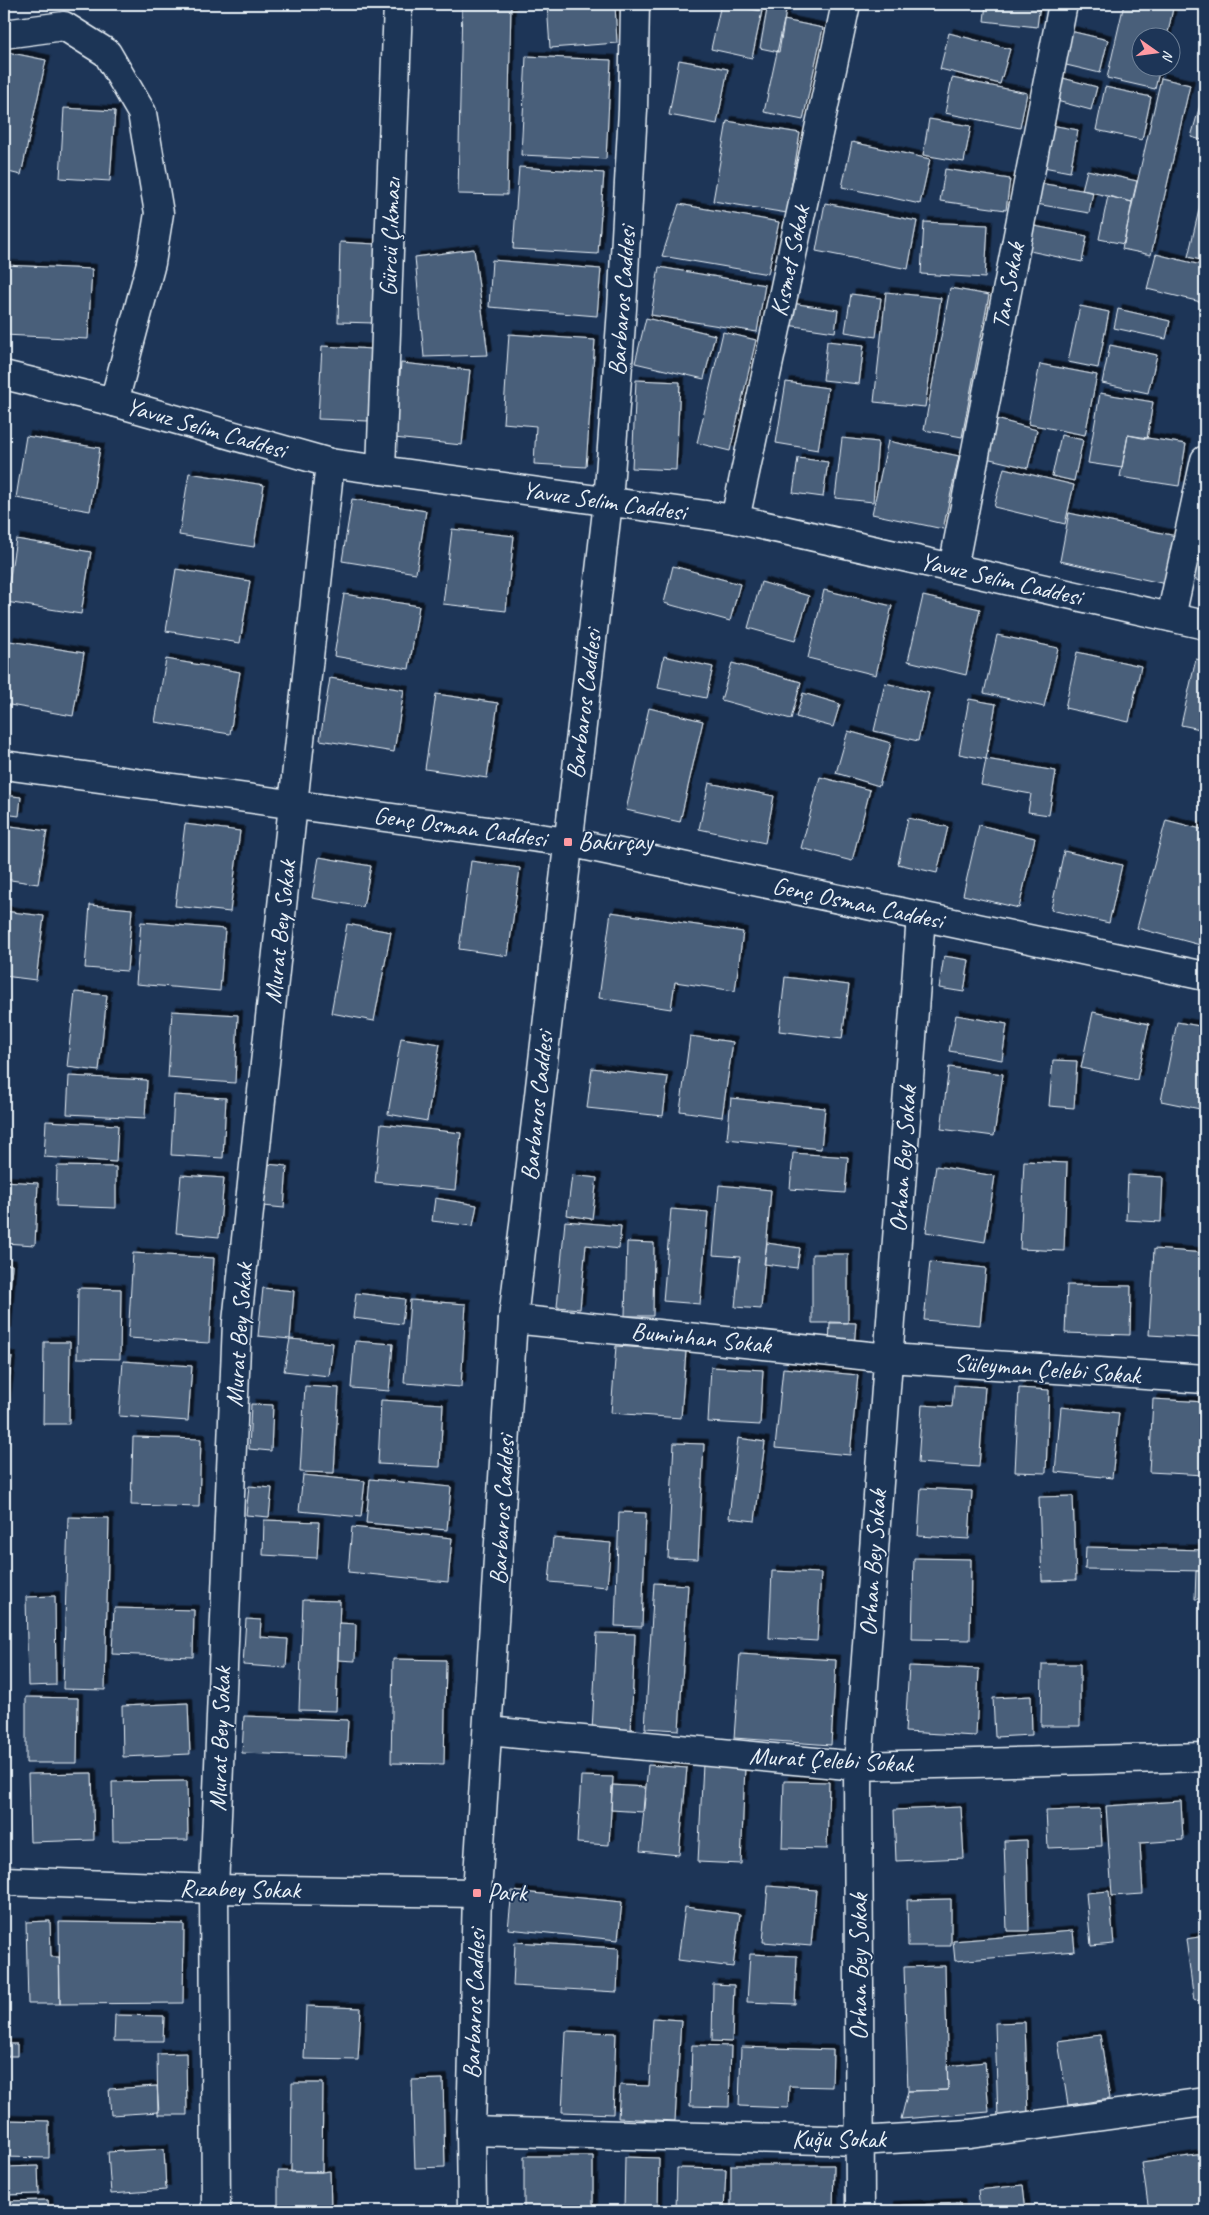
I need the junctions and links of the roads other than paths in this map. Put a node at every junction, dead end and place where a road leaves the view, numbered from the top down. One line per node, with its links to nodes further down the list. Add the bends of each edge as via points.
1 (398, 4): 10 (street, Gürcü Çıkmazı)
2 (635, 4): 11 (street, Barbaros Caddesi, via 633,110)
3 (846, 4): 12 (street, Kısmet Sokak)
4 (1062, 4): 13 (street, Tan Sokak)
5 (4, 34): 7 (street, via 64,26 107,53 142,113 159,213 151,263)
6 (4, 375): 7 (street, Yavuz Selim Caddesi)
7 (114, 402): 9 (street, Yavuz Selim Caddesi)
8 (1205, 460): 14 (street)
9 (330, 463): 10 (street, Yavuz Selim Caddesi); 17 (street, Murat Bey Sokak)
10 (381, 470): 11 (street, Yavuz Selim Caddesi)
11 (608, 502): 12 (street, Yavuz Selim Caddesi); 18 (street, Barbaros Caddesi)
12 (735, 519): 13 (street, Yavuz Selim Caddesi)
13 (954, 568): 14 (street, Yavuz Selim Caddesi)
14 (1171, 617): 15 (street, Yavuz Selim Caddesi)
15 (1205, 625)
16 (4, 765): 17 (street, Genç Osman Caddesi)
17 (294, 805): 18 (street, Genç Osman Caddesi); 28 (street, Murat Bey Sokak, via 237,1322)
18 (568, 842): 19 (street, Genç Osman Caddesi); 21 (street, Barbaros Caddesi)
19 (921, 916): 20 (street, Genç Osman Caddesi); 22 (street, Orhan Bey Sokak)
20 (1205, 976)
21 (513, 1319): 22 (street, Buminhan Sokak); 24 (street, Barbaros Caddesi)
22 (889, 1358): 23 (street, Süleyman Çelebi Sokak); 26 (street, Orhan Bey Sokak)
23 (1205, 1379)
24 (488, 1731): 26 (street, Murat Çelebi Sokak); 29 (street, Barbaros Caddesi)
25 (1205, 1757): 26 (street, Murat Çelebi Sokak)
26 (858, 1766): 32 (street, Orhan Bey Sokak)
27 (4, 1881): 28 (street, Rızabey Sokak)
28 (214, 1889): 29 (street, Rızabey Sokak); 33 (street, Murat Bey Sokak)
29 (477, 1893): 31 (street, Barbaros Caddesi)
30 (1205, 2102): 32 (street, Kuğu Sokak, via 970,2134)
31 (471, 2131): 32 (street, Kuğu Sokak); 34 (street, Barbaros Caddesi)
32 (860, 2141): 35 (street, Orhan Bey Sokak)
33 (216, 2211)
34 (472, 2211)
35 (860, 2211)

